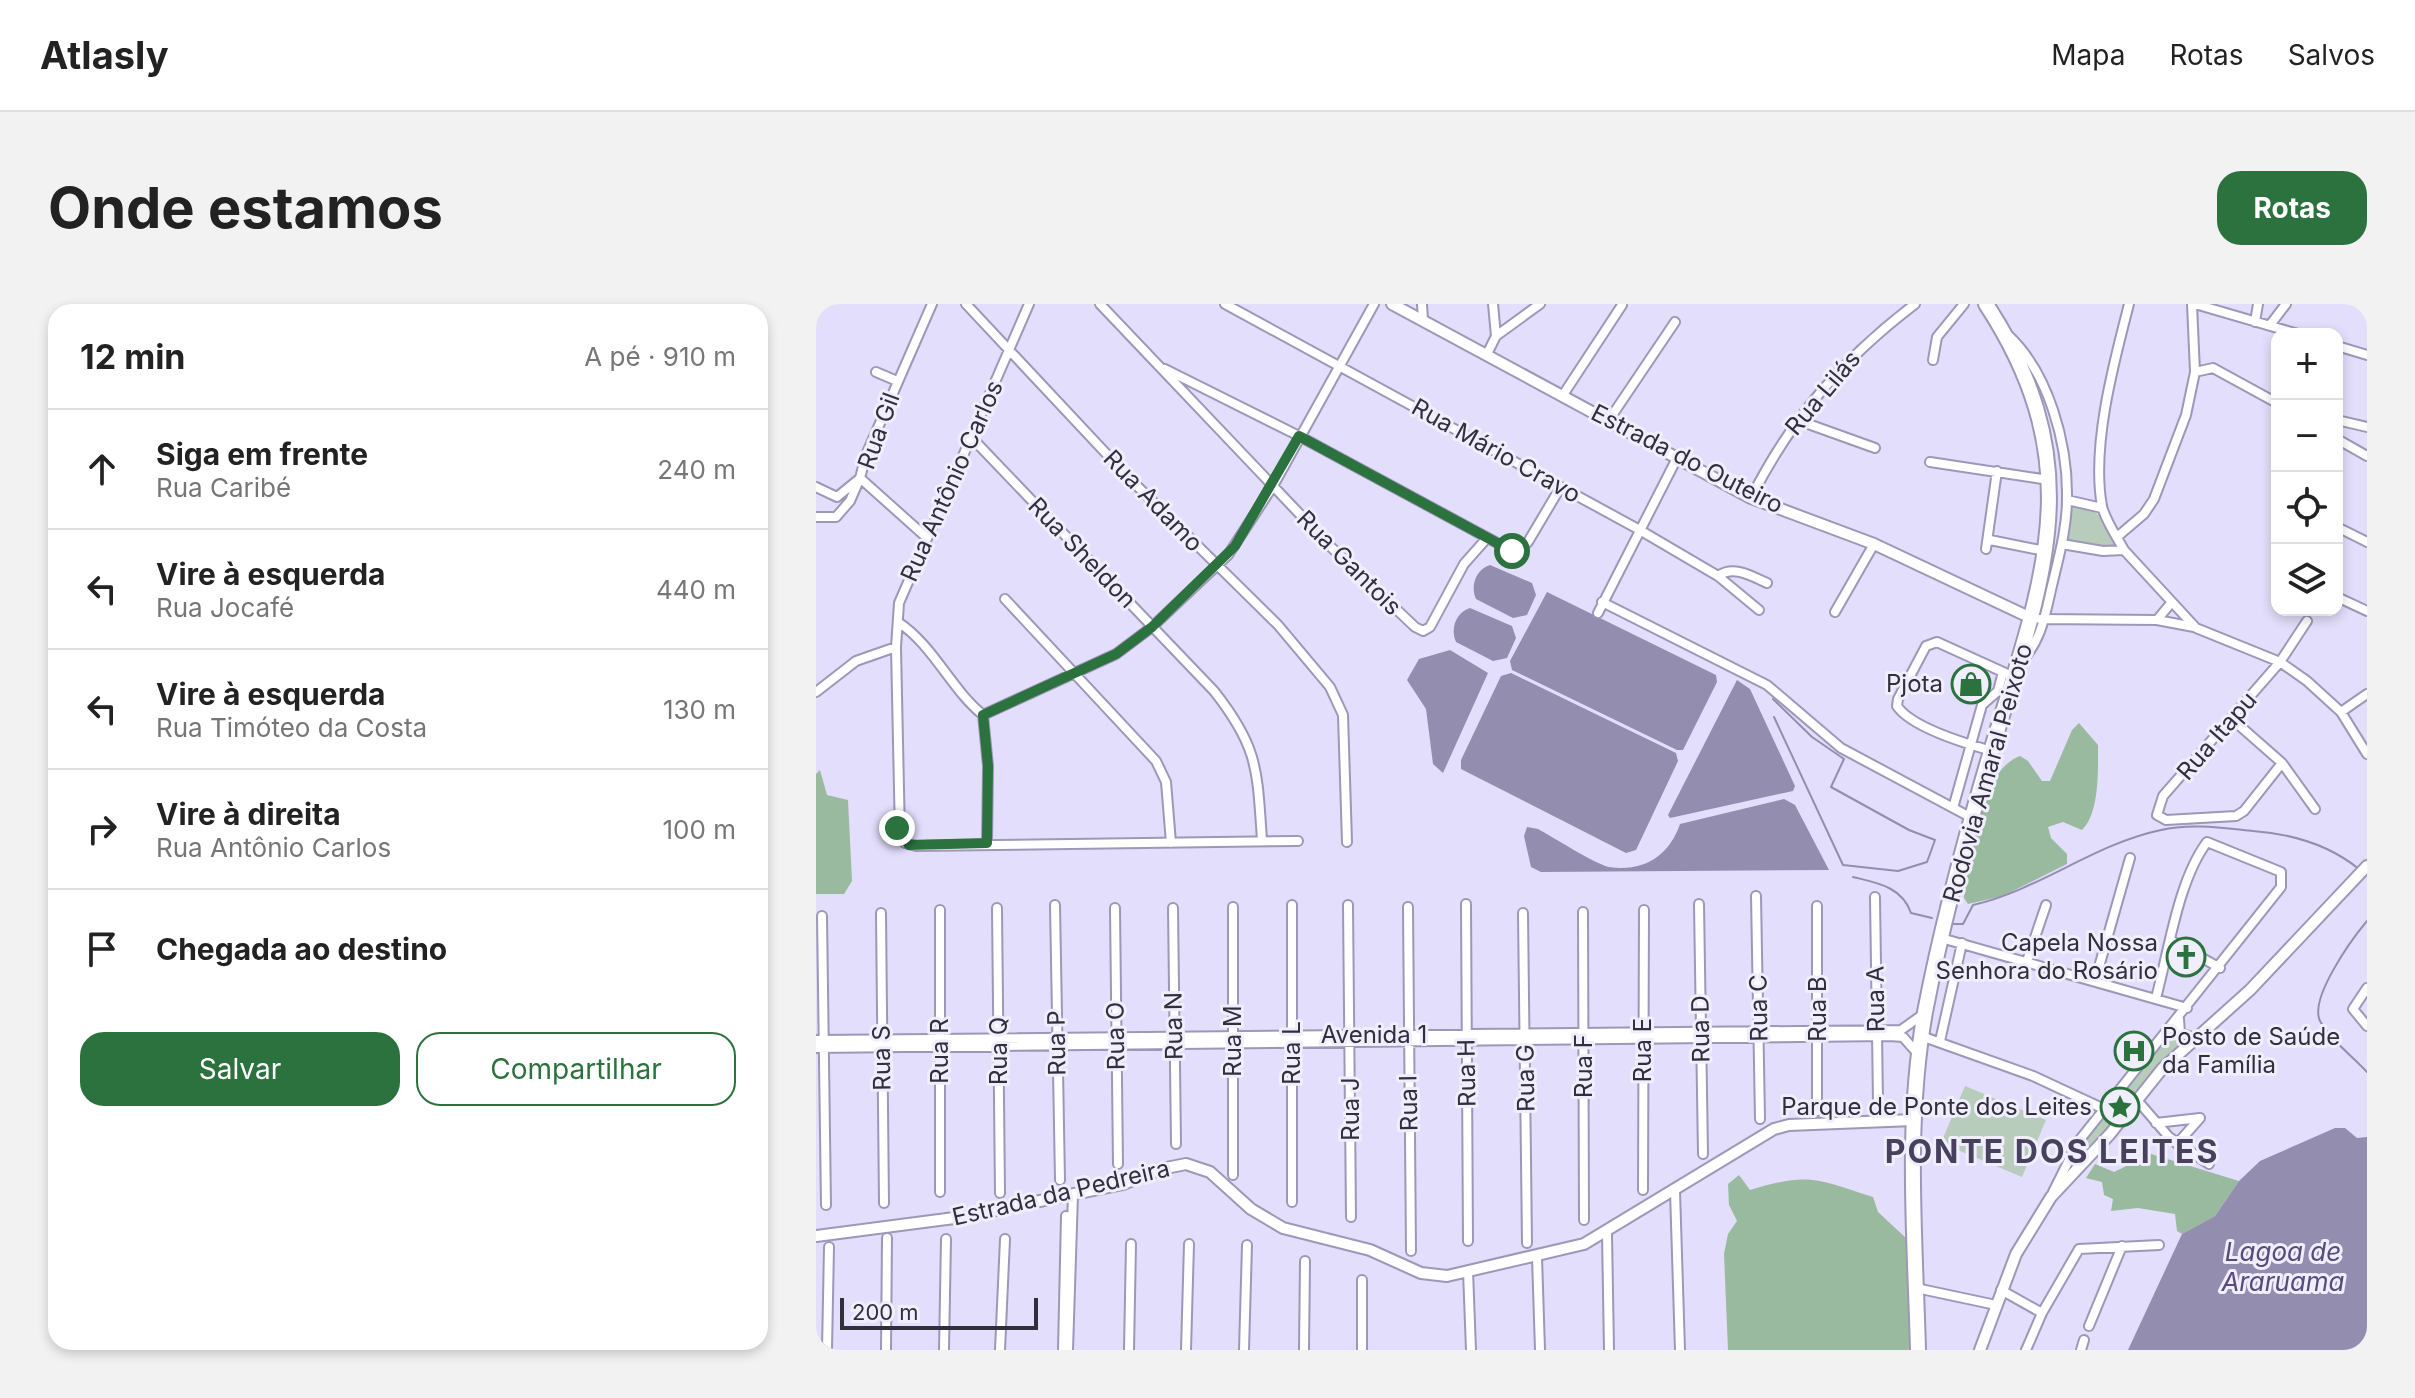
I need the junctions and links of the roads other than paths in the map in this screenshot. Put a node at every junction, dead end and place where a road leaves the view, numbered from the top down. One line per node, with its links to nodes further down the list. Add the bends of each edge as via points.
1 (932, 304): 35 (street, Rua Gil)
2 (966, 304): 27 (street, Rua Adamo)
3 (1029, 304): 27 (street, Rua Antônio Carlos)
4 (1225, 304): 31 (street, Rua Mário Cravo)
5 (1374, 304): 31 (street)
6 (1392, 304): 19 (street, Estrada do Outeiro)
7 (1422, 304): 19 (street)
8 (1493, 304): 25 (street)
9 (1540, 304): 25 (street)
10 (1915, 304): 39 (street, Rua Lilás, via 1851,356)
11 (1964, 304): 30 (street, via 1937,337)
12 (1986, 304): 24 (highway, Rodovia Amaral Peixoto)
13 (2129, 304): 57 (street, via 2103,444)
14 (2193, 304): 21 (street); 34 (street)
15 (2258, 304): 21 (street)
16 (2286, 304): 22 (street)
17 (1103, 305): 32 (street, Rua Gantois)
18 (1622, 305): 36 (street)
19 (1423, 320): 28 (street, Estrada do Outeiro)
20 (1675, 322): 38 (street)
21 (2255, 322): 22 (street)
22 (2270, 325): 23 (street)
23 (2279, 328)
24 (2004, 332): 51 (highway, Rodovia Amaral Peixoto, via 2034,394); 56 (street, via 2029,361 2056,424)
25 (1496, 336): 28 (street)
26 (2343, 348): 29 (street)
27 (1008, 350): 43 (street, Rua Antônio Carlos); 69 (street, Rua Adamo)
28 (1487, 354): 36 (street, Estrada do Outeiro)
29 (2367, 355)
30 (1933, 360)
31 (1340, 366): 42 (street); 54 (street, Rua Mário Cravo)
32 (1160, 368): 42 (street); 52 (street, Rua Gantois)
33 (876, 372): 35 (street)
34 (2195, 372): 37 (street, via 2213,368); 62 (street, via 2186,415 2154,499)
35 (897, 381): 50 (street, Rua Gil)
36 (1563, 395): 38 (street, Estrada do Outeiro)
37 (2272, 400)
38 (1609, 420): 47 (street, Estrada do Outeiro)
39 (1797, 420): 45 (street); 55 (street, Rua Lilás)
40 (2343, 421): 41 (street)
41 (2367, 427)
42 (1299, 436): 52 (street); 63 (street)
43 (972, 438): 61 (street, Rua Antônio Carlos); 84 (street, Rua Sheldon)
44 (2343, 442): 46 (street)
45 (1875, 448)
46 (2367, 456)
47 (1677, 458): 55 (street, Estrada do Outeiro); 59 (street)
48 (1930, 462): 49 (street)
49 (1997, 471): 51 (street); 68 (street, via 1988,544)
50 (860, 478): 53 (street, via 837,497); 58 (street, via 836,517); 61 (street, Rua Gil)
51 (2050, 480): 68 (highway, Rodovia Amaral Peixoto)
52 (1273, 486): 63 (street, Rua Gantois, via 1423,631 1464,564); 69 (street, via 1235,546)
53 (816, 487)
54 (1560, 488): 59 (street, Rua Mário Cravo); 63 (street, via 1521,549 1512,551)
55 (1751, 498): 65 (street, Estrada do Outeiro)
56 (2067, 500): 57 (street); 66 (street)
57 (2102, 508): 62 (street)
58 (816, 517)
59 (1638, 529): 70 (street, Rua Mário Cravo); 74 (street)
60 (2343, 530): 64 (street)
61 (926, 537): 83 (street, Rua Antônio Carlos, via 906,581)
62 (2117, 537): 67 (street)
63 (1487, 538)
64 (2367, 542)
65 (1874, 544): 78 (street); 80 (street, Estrada do Outeiro)
66 (2062, 544): 67 (street); 80 (street)
67 (2124, 550): 75 (street)
68 (2045, 551): 80 (highway, Rodovia Amaral Peixoto)
69 (1215, 566): 84 (street); 104 (street, Rua Adamo, via 1278,625 1336,696 1343,715)
70 (1718, 576): 71 (street, via 1737,571); 76 (street, Rua Mário Cravo)
71 (1767, 583)
72 (1005, 599): 89 (street)
73 (2343, 600): 77 (street)
74 (1602, 602): 79 (street); 99 (street, via 1767,685 1841,748)
75 (2171, 603): 81 (street); 85 (street)
76 (1759, 610)
77 (2367, 611)
78 (1835, 612)
79 (1598, 613)
80 (2038, 619): 81 (street); 88 (highway, Rodovia Amaral Peixoto)
81 (2157, 620): 85 (street)
82 (2307, 621): 87 (street, Rua Itapu)
83 (898, 622): 86 (street, Rua Antônio Carlos); 93 (street, via 920,639)
84 (1152, 627): 89 (street, via 1116,654); 102 (street, Rua Sheldon, via 1241,725 1253,758)
85 (2196, 628): 87 (street)
86 (896, 647): 90 (street, via 856,661); 105 (street, Rua Antônio Carlos, via 900,836 916,846)
87 (2280, 662): 92 (street); 94 (street, Rua Itapu)
88 (2011, 672): 95 (street, via 1982,705); 95 (street, via 1944,642 1926,646 1911,670 1898,699 1901,712); 96 (highway, Rodovia Amaral Peixoto)
89 (1076, 674): 93 (street); 106 (street, via 1162,771)
90 (816, 692)
91 (2367, 694): 92 (street)
92 (2341, 712): 97 (street)
93 (983, 715): 105 (street)
94 (2232, 719): 98 (street); 98 (street, Rua Itapu, via 2163,796 2157,811 2166,820 2236,816)
95 (1970, 745): 96 (street); 99 (street)
96 (1992, 751): 101 (highway, Rodovia Amaral Peixoto)
97 (2367, 754)
98 (2282, 763): 100 (street)
99 (1953, 808): 101 (street)
100 (2315, 809)
101 (1972, 818): 129 (highway, Rodovia Amaral Peixoto)
102 (1262, 840): 103 (street, Rua Antônio Carlos); 106 (street, Rua Antônio Carlos)
103 (1298, 841)
104 (1347, 842)
105 (987, 843): 106 (street, Rua Antônio Carlos)
106 (1171, 843)
107 (2130, 858): 134 (street)
108 (2367, 866): 152 (street)
109 (1756, 896): 144 (street, Rua C)
110 (1875, 897): 142 (street, Rua A)
111 (1466, 904): 150 (street, Rua H)
112 (1699, 904): 148 (street, Rua D)
113 (1055, 905): 160 (street, Rua P)
114 (1292, 905): 155 (street, Rua L)
115 (1348, 905): 156 (street, Rua J)
116 (2046, 905): 132 (street)
117 (1817, 906): 141 (street, Rua B)
118 (1233, 907): 154 (street, Rua M)
119 (1408, 907): 149 (street, Rua I)
120 (997, 908): 159 (street, Rua Q)
121 (1115, 908): 157 (street, Rua O)
122 (1173, 908): 153 (street, Rua N)
123 (940, 910): 161 (street, Rua R)
124 (1644, 910): 147 (street, Rua E)
125 (1583, 912): 146 (street, Rua F)
126 (881, 913): 163 (street, Rua S)
127 (1523, 913): 151 (street, Rua G)
128 (822, 916): 162 (street)
129 (1944, 927): 131 (street); 138 (highway, Rodovia Amaral Peixoto)
130 (2172, 941): 133 (street); 133 (street, via 2187,883 2207,842 2281,872 2283,881); 136 (street)
131 (1962, 943): 132 (street); 158 (street)
132 (2027, 961): 134 (street)
133 (2220, 968): 137 (street)
134 (2095, 981): 136 (street)
135 (2367, 988): 140 (street, via 2353,1009)
136 (2156, 998): 137 (street)
137 (2187, 1008): 139 (street)
138 (1925, 1012): 142 (street, Avenida 1, via 1905,1029); 145 (highway, Rodovia Amaral Peixoto)
139 (2179, 1018): 143 (street); 152 (street, via 2180,1033)
140 (2367, 1026)
141 (1818, 1034): 142 (street, Avenida 1); 144 (street, Avenida 1); 169 (street, Rua B)
142 (1877, 1034): 165 (street, Avenida 1, via 1903,1037); 167 (street, Rua A)
143 (2166, 1034): 164 (street, via 2176,1034); 168 (street)
144 (1760, 1035): 148 (street, Avenida 1); 170 (street, Rua C)
145 (1921, 1036): 158 (street); 165 (highway, Rodovia Amaral Peixoto)
146 (1584, 1037): 147 (street, Avenida 1); 151 (street, Avenida 1); 190 (street, Rua F)
147 (1643, 1037): 148 (street, Avenida 1); 181 (street, Rua E)
148 (1700, 1037): 175 (street, Rua D)
149 (1409, 1038): 150 (street, Avenida 1); 156 (street, Avenida 1); 204 (street, Rua I)
150 (1467, 1038): 151 (street, Avenida 1); 196 (street, Rua H)
151 (1525, 1038): 197 (street, Rua G)
152 (2197, 1039): 164 (street)
153 (1174, 1040): 154 (street, Avenida 1); 157 (street, Avenida 1); 173 (street, Rua N)
154 (1233, 1040): 155 (street, Avenida 1); 179 (street, Rua M)
155 (1292, 1040): 156 (street, Avenida 1); 186 (street, Rua L)
156 (1350, 1040): 189 (street, Rua J)
157 (1116, 1041): 160 (street, Avenida 1); 176 (street, Rua O)
158 (1940, 1041): 168 (street)
159 (999, 1042): 160 (street, Avenida 1); 161 (street, Avenida 1); 184 (street, Rua Q)
160 (1057, 1042): 180 (street, Rua P)
161 (940, 1043): 163 (street, Avenida 1); 183 (street, Rua R)
162 (819, 1044): 163 (street, Avenida 1); 188 (street)
163 (882, 1044): 187 (street, Rua S)
164 (2184, 1050): 166 (street)
165 (1919, 1055): 171 (highway, Rodovia Amaral Peixoto)
166 (2137, 1100): 172 (street); 178 (street)
167 (1878, 1101)
168 (2104, 1109): 178 (street)
169 (1817, 1111)
170 (1760, 1119)
171 (1913, 1120): 182 (street, Estrada da Pedreira, via 1774,1129); 209 (highway, Rodovia Amaral Peixoto)
172 (2156, 1123): 174 (street); 174 (street, via 2200,1118)
173 (1176, 1144)
174 (2177, 1144): 177 (street)
175 (1703, 1154)
176 (1118, 1164)
177 (2209, 1164)
178 (2066, 1174): 210 (street, via 2016,1254)
179 (1233, 1175)
180 (1060, 1180)
181 (1643, 1190)
182 (1675, 1191): 191 (street, Estrada da Pedreira); 227 (street)
183 (940, 1192)
184 (1000, 1193)
185 (1070, 1194): 192 (street, Estrada da Pedreira, via 962,1217); 207 (street, Estrada da Pedreira, via 1195,1165 1283,1228 1370,1250 1421,1273 1447,1276); 218 (street)
186 (1292, 1202)
187 (884, 1203)
188 (826, 1205)
189 (1351, 1217)
190 (1584, 1220)
191 (1607, 1234): 205 (street, Estrada da Pedreira); 226 (street)
192 (816, 1236)
193 (887, 1238): 215 (street)
194 (946, 1239): 216 (street)
195 (1005, 1239): 217 (street)
196 (1468, 1241)
197 (1527, 1243)
198 (1131, 1244): 219 (street)
199 (1189, 1244): 220 (street)
200 (1247, 1245): 221 (street)
201 (2159, 1245): 202 (street)
202 (2122, 1246): 212 (street, via 2079,1249); 213 (street)
203 (829, 1247): 214 (street)
204 (1411, 1251)
205 (1537, 1257): 207 (street, Estrada da Pedreira); 225 (street)
206 (1305, 1261): 222 (street)
207 (1468, 1271): 224 (street)
208 (1362, 1280): 223 (street)
209 (1916, 1288): 211 (street); 228 (highway, Rodovia Amaral Peixoto)
210 (2001, 1290): 211 (street); 212 (street)
211 (1996, 1305): 229 (street)
212 (2042, 1313): 230 (street)
213 (2089, 1326)
214 (827, 1350)
215 (886, 1350)
216 (944, 1350)
217 (1000, 1350)
218 (1065, 1350)
219 (1129, 1350)
220 (1186, 1350)
221 (1244, 1350)
222 (1304, 1350)
223 (1362, 1350)
224 (1471, 1350)
225 (1540, 1350)
226 (1609, 1350)
227 (1680, 1350)
228 (1918, 1350)
229 (1980, 1350)
230 (2026, 1350)

